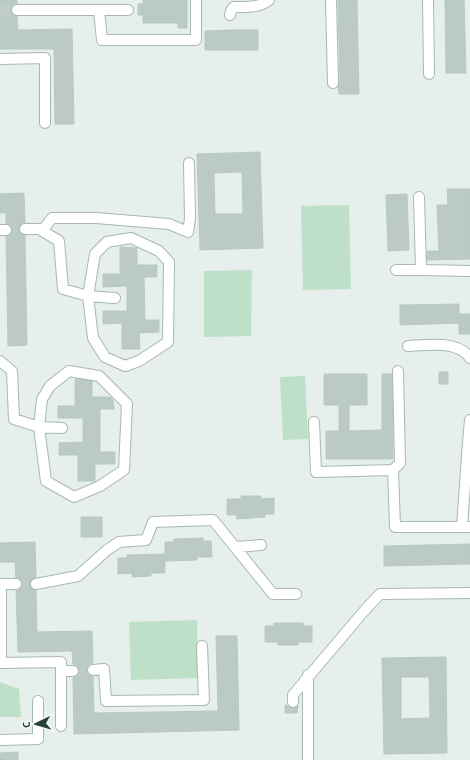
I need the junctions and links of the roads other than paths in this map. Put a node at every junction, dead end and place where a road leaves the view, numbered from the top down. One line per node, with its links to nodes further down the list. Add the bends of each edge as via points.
1 (196, 0): 6 (lane, via 196,40 102,40)
2 (269, 0): 8 (lane, via 258,6 234,7)
3 (331, 0): 11 (lane)
4 (428, 0): 10 (lane)
5 (17, 10): 6 (lane)
6 (99, 10): 7 (lane)
7 (128, 10)
8 (230, 15)
9 (0, 59): 12 (lane, via 45,58)
10 (429, 74)
11 (333, 83)
12 (45, 123)
13 (189, 163): 16 (lane, via 188,232 169,224 96,218 52,218)
14 (419, 197): 18 (lane)
15 (25, 229): 16 (lane)
16 (43, 230): 20 (lane, via 59,241 63,289)
17 (396, 270): 18 (lane)
18 (421, 270): 19 (lane)
19 (470, 271)
20 (88, 296): 20 (lane, via 93,338 105,357 125,366 139,361 168,342 169,262 159,251 130,238 106,242 95,254); 21 (lane)
21 (115, 298)
22 (408, 346): 23 (lane, via 443,345 457,348 467,353)
23 (470, 358)
24 (0, 361): 28 (lane, via 12,371 14,419)
25 (398, 371): 30 (lane, via 400,463)
26 (470, 420): 31 (lane)
27 (314, 422): 30 (lane, via 316,472)
28 (39, 428): 28 (lane, via 42,399 50,386 69,371 99,376 126,404 124,470 100,486 74,497 46,481); 29 (lane)
29 (62, 428)
30 (393, 470): 31 (lane, via 395,527)
31 (466, 527)
32 (261, 545): 33 (lane)
33 (236, 547): 36 (lane, via 213,520 153,522 146,540 118,542 78,576); 38 (lane, via 274,594)
34 (0, 584): 35 (lane); 41 (lane, via 1,663 61,662)
35 (16, 584)
36 (36, 584)
37 (470, 593): 43 (lane, via 380,594)
38 (296, 594)
39 (202, 646): 40 (lane, via 204,700 106,701 104,669)
40 (93, 670)
41 (61, 671): 42 (lane); 46 (lane)
42 (73, 671)
43 (308, 675): 45 (lane, via 293,695); 48 (lane)
44 (38, 701): 47 (lane, via 38,739)
45 (293, 702)
46 (61, 726)
47 (0, 740)
48 (308, 760)

